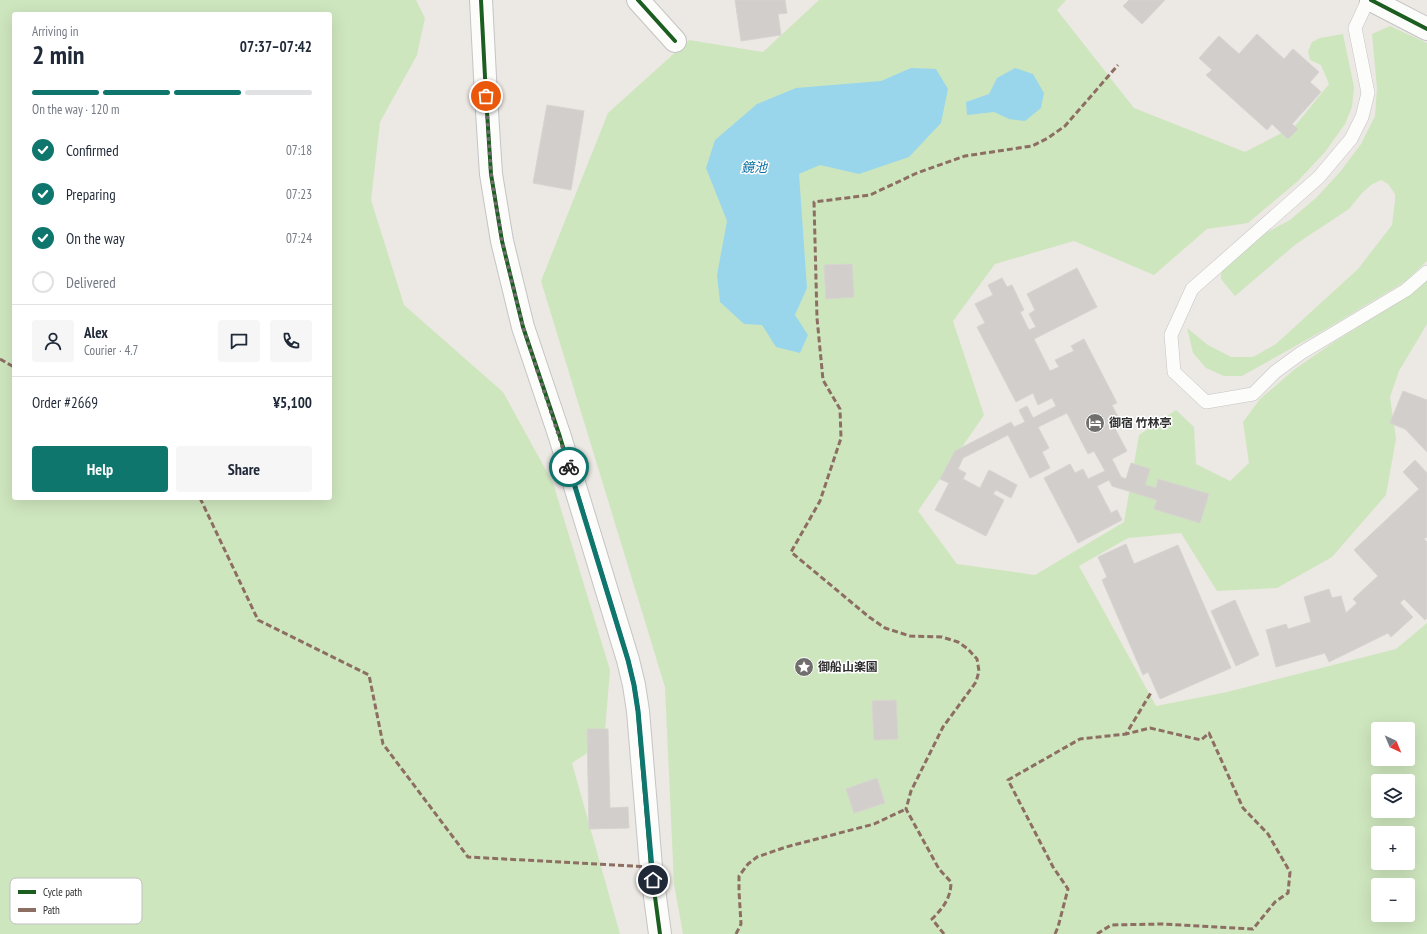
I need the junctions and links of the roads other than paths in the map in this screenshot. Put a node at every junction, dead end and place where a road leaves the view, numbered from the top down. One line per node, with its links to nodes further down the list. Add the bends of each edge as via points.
1 (481, 0): 8 (street, via 491,174 502,241 523,327 560,437 633,679)
2 (638, 0): 6 (street)
3 (1368, 0): 7 (lane, via 1355,28 1368,93 1362,118 1351,138 1319,177 1192,289 1171,335 1174,372 1206,402 1253,394 1296,356 1406,290)
4 (1371, 0): 5 (street)
5 (1427, 29)
6 (675, 41)
7 (1427, 272)
8 (660, 934)

